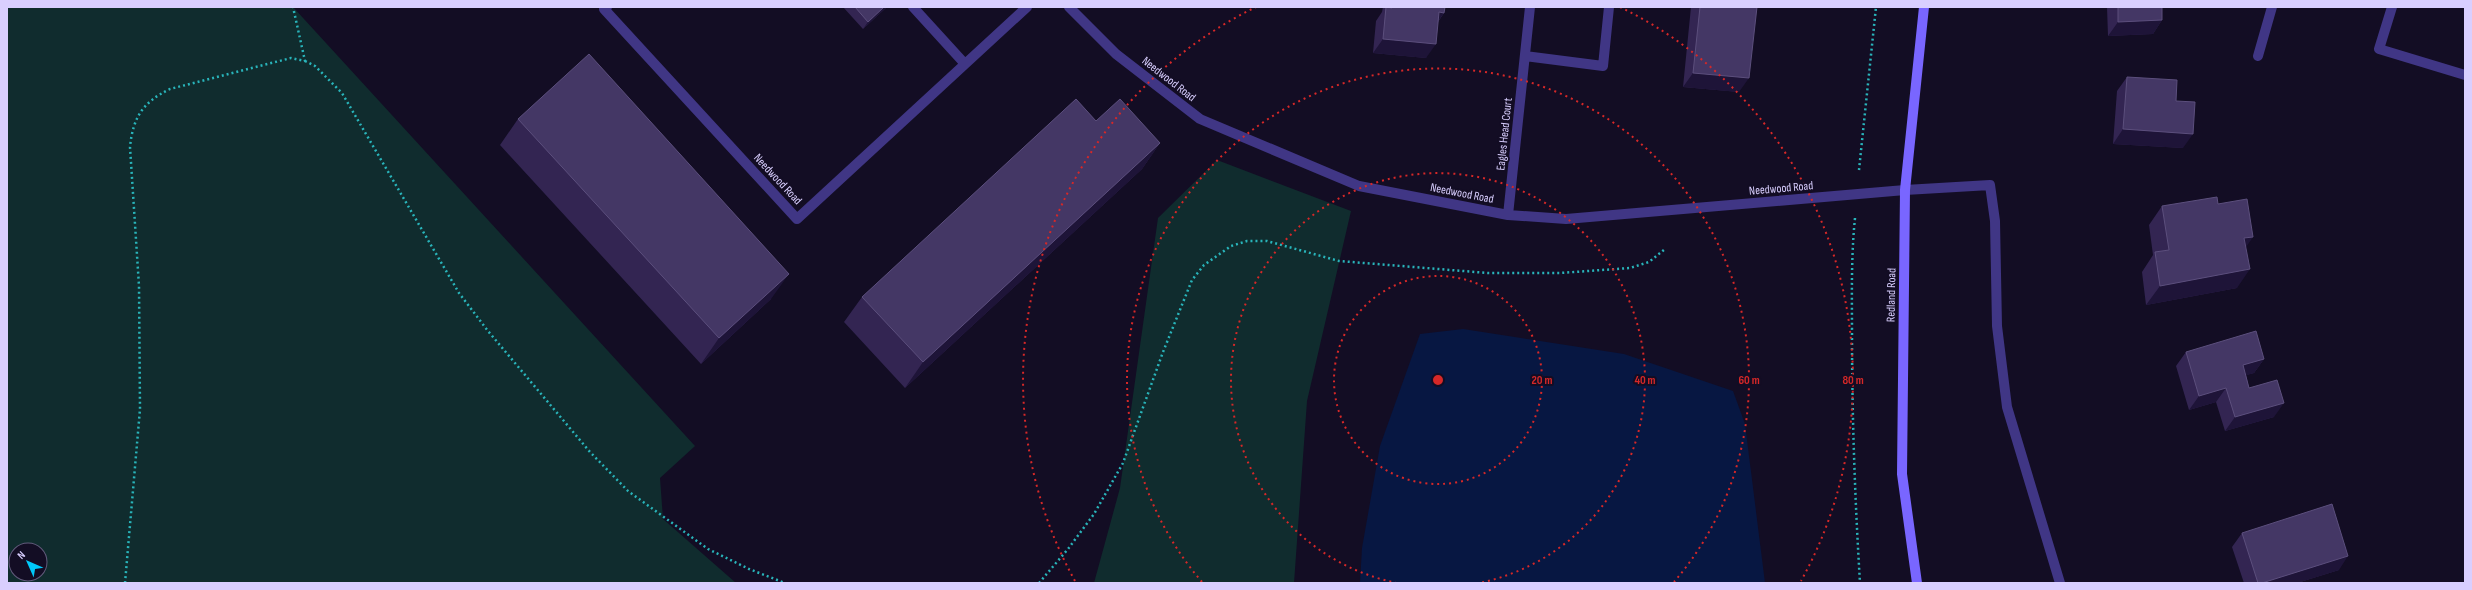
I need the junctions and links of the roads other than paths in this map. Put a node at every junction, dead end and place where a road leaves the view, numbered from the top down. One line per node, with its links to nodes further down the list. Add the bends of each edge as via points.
1 (607, 7): 12 (street, Needwood Road, via 604,10 797,219)
2 (913, 7): 12 (street)
3 (1027, 7): 12 (street, Needwood Road)
4 (1069, 7): 15 (street, Needwood Road, via 1116,54 1200,119 1359,186)
5 (1530, 7): 10 (street, Eagles Head Court)
6 (1609, 7): 10 (street, via 1603,66)
7 (1924, 7): 14 (main road, Redland Road)
8 (2272, 7): 11 (street)
9 (2392, 7): 13 (street, via 2379,48)
10 (1525, 56): 15 (street, Eagles Head Court)
11 (2258, 56)
12 (965, 64)
13 (2465, 75)
14 (1905, 190): 15 (street, Needwood Road, via 1566,219); 16 (main road, Redland Road, via 1902,474); 17 (street, Needwood Road, via 1990,185 1995,221 1997,326 2007,407)
15 (1508, 214)
16 (1917, 583)
17 (2060, 583)

